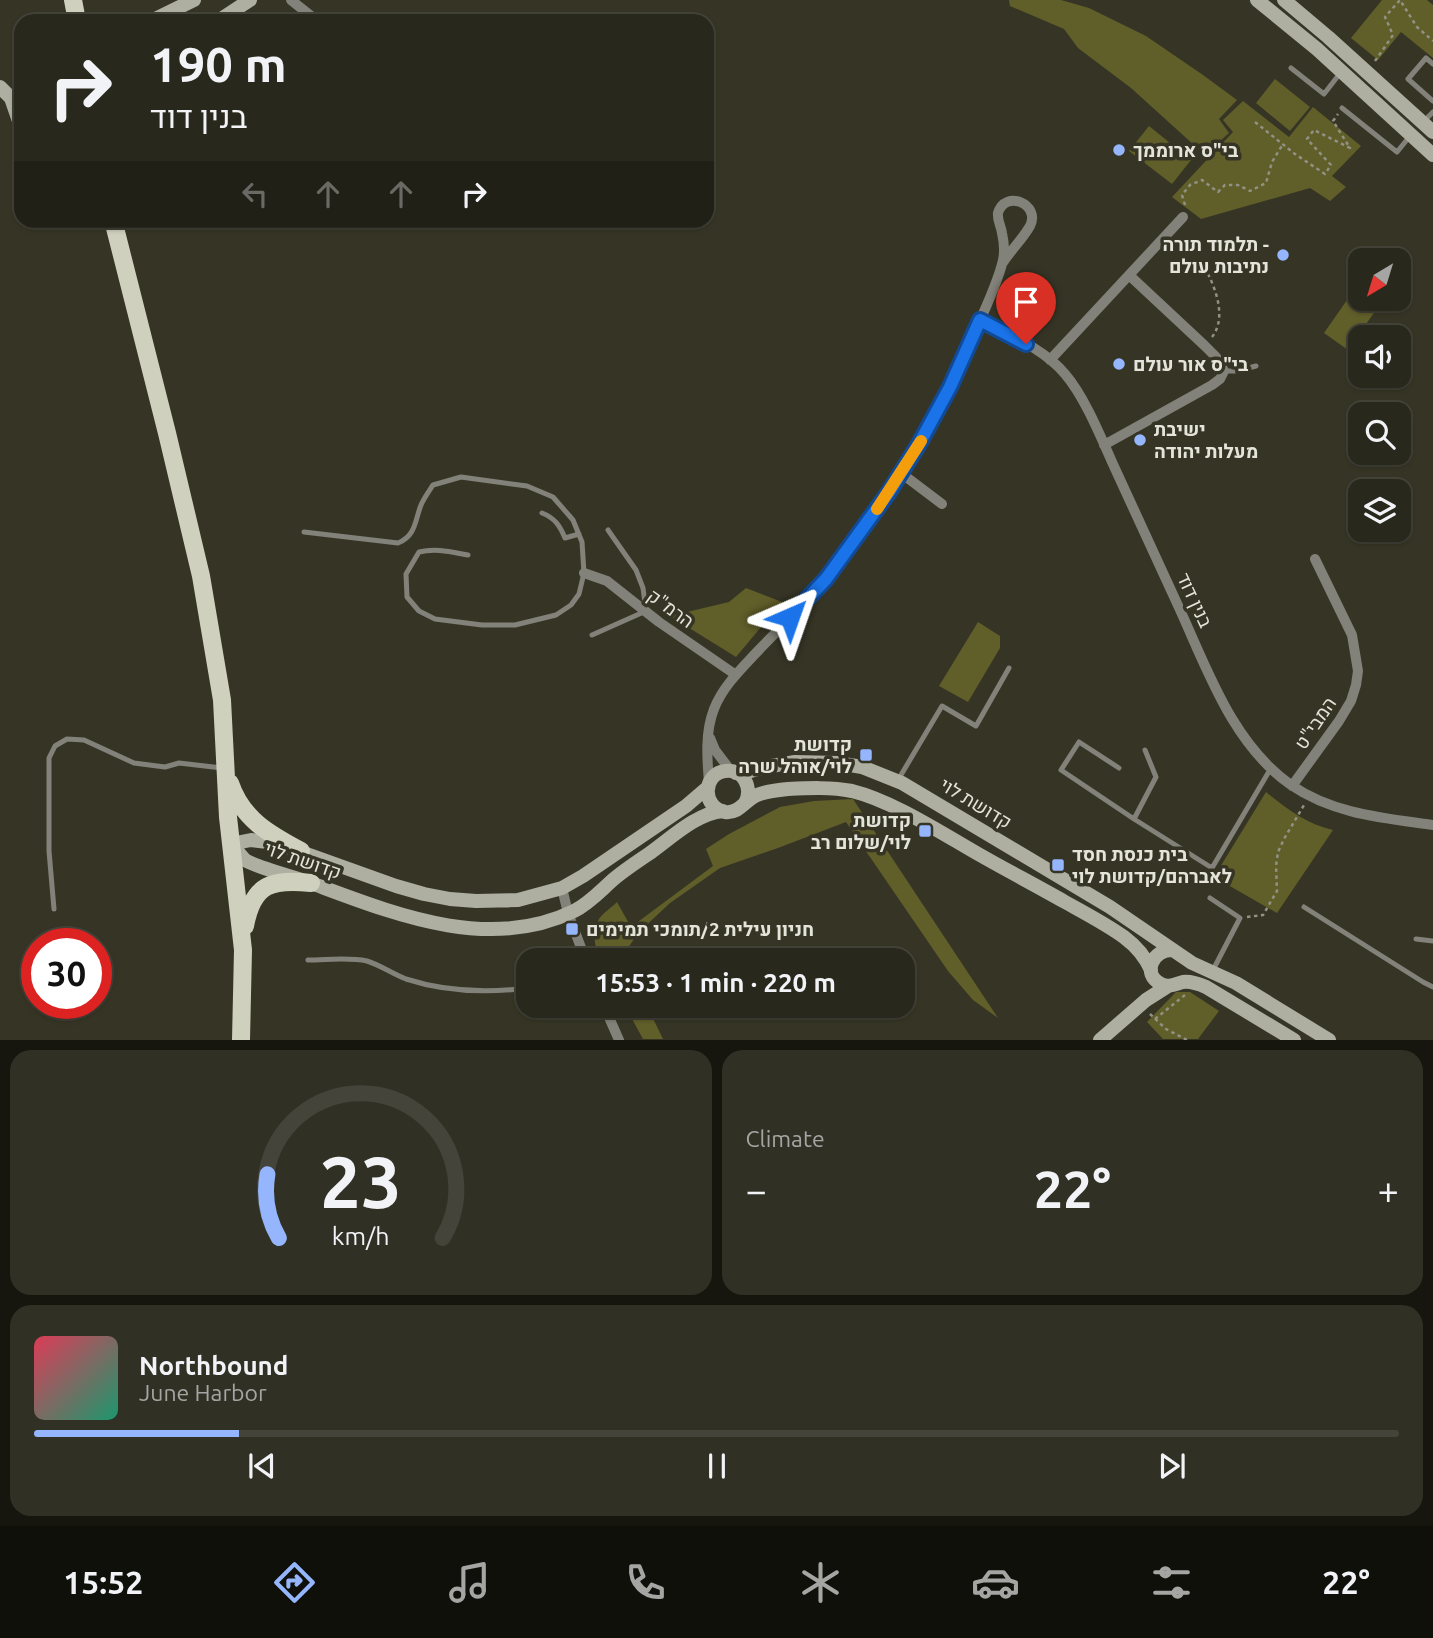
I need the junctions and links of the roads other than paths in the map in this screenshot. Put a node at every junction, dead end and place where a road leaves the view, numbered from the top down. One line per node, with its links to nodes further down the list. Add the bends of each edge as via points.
1 (194, 0): 6 (street)
2 (250, 0): 7 (street)
3 (291, 0): 8 (street)
4 (1257, 0): 11 (street)
5 (1284, 0): 16 (street)
6 (165, 14)
7 (229, 14)
8 (308, 14)
9 (1433, 64): 13 (lane, via 1426,58 1408,79)
10 (1291, 68): 11 (lane, via 1324,94)
11 (1341, 71): 17 (street)
12 (0, 87): 14 (street)
13 (1433, 101)
14 (14, 107)
15 (1342, 108): 17 (lane, via 1397,152)
16 (1430, 122)
17 (1411, 134): 18 (street)
18 (1433, 155)
19 (1183, 217): 22 (street)
20 (115, 228): 45 (main road, via 201,576 222,700)
21 (1002, 264): 21 (street, via 1031,224 1031,213 1020,201 1003,205 998,215); 23 (street)
22 (1129, 275): 24 (street); 26 (street, via 1216,357)
23 (980, 320): 24 (street, בנין דוד); 28 (street, via 950,387)
24 (1050, 360): 27 (street, בנין דוד, via 1075,387)
25 (1256, 366): 26 (lane)
26 (1224, 371): 27 (street, via 1212,385)
27 (1104, 444): 44 (street, בנין דוד, via 1228,711)
28 (901, 473): 29 (street); 40 (street, via 826,579)
29 (942, 503)
30 (542, 513): 33 (lane, via 560,526 565,538)
31 (608, 530): 37 (lane, via 636,570)
32 (304, 532): 33 (lane, via 398,543 407,540 433,485 461,477 527,486 554,497)
33 (579, 534): 36 (lane)
34 (468, 555): 36 (lane, via 419,552 406,574 407,597 419,611 435,619 482,625 544,619 571,605)
35 (1315, 559): 49 (street, המבי"ט, via 1352,635 1358,671 1351,701)
36 (584, 573): 37 (street, הרמ"ק, via 607,581)
37 (646, 611): 38 (lane); 40 (street, הרמ"ק)
38 (592, 635)
39 (1009, 668): 47 (lane, via 975,726 942,706)
40 (736, 675): 41 (street, via 720,696)
41 (709, 732): 46 (street, via 715,750); 48 (street)
42 (1144, 750): 52 (lane, via 1156,777)
43 (1119, 768): 52 (lane, via 1079,742 1061,770)
44 (1271, 768): 49 (street, בנין דוד); 52 (lane, via 1212,868)
45 (226, 769): 54 (main road); 55 (main road, via 247,816); 60 (lane, via 134,763 84,740 67,739 55,746 49,758)
46 (734, 772): 47 (street, קדושת לוי, via 794,762 828,762 862,767); 48 (street, via 716,774); 50 (street, via 748,789)
47 (898, 781): 66 (street, קדושת לוי, via 1110,907)
48 (708, 785): 51 (street, via 710,803); 57 (street, קדושת לוי, via 686,806)
49 (1292, 786): 53 (street, בנין דוד, via 1350,811)
50 (745, 803): 51 (street); 68 (street, via 766,791 797,789 835,789 866,796 1123,936 1142,954)
51 (723, 811): 61 (street, קדושת לוי, via 694,822)
52 (1134, 818)
53 (1433, 825)
54 (231, 844): 55 (street, קדושת לוי, via 251,840); 56 (street, קדושת לוי, via 246,860); 63 (main road)
55 (301, 851): 57 (street, קדושת לוי, via 396,886 450,899 499,902)
56 (311, 883): 61 (street, קדושת לוי, via 388,911 447,925 523,926); 63 (main road, via 288,881 266,887 251,903)
57 (562, 888): 61 (street)
58 (1210, 898): 69 (lane, via 1240,918)
59 (1304, 907): 70 (lane)
60 (54, 909)
61 (568, 913): 65 (street)
62 (1416, 939): 64 (lane)
63 (242, 940): 75 (main road)
64 (1433, 941)
65 (581, 948)
66 (1179, 954): 68 (street, via 1166,950 1157,954); 69 (street, קדושת לוי); 71 (street, via 1187,972)
67 (308, 960): 72 (lane, via 356,959 431,986)
68 (1152, 972): 71 (street, via 1158,982); 73 (street)
69 (1212, 972): 79 (street, קדושת לוי)
70 (1433, 986)
71 (1179, 987): 73 (street, via 1153,994); 78 (street, via 1191,982 1206,987)
72 (516, 990)
73 (1135, 1009): 77 (street)
74 (609, 1018): 76 (street)
75 (241, 1040)
76 (618, 1040)
77 (1100, 1040)
78 (1294, 1040)
79 (1329, 1040)

